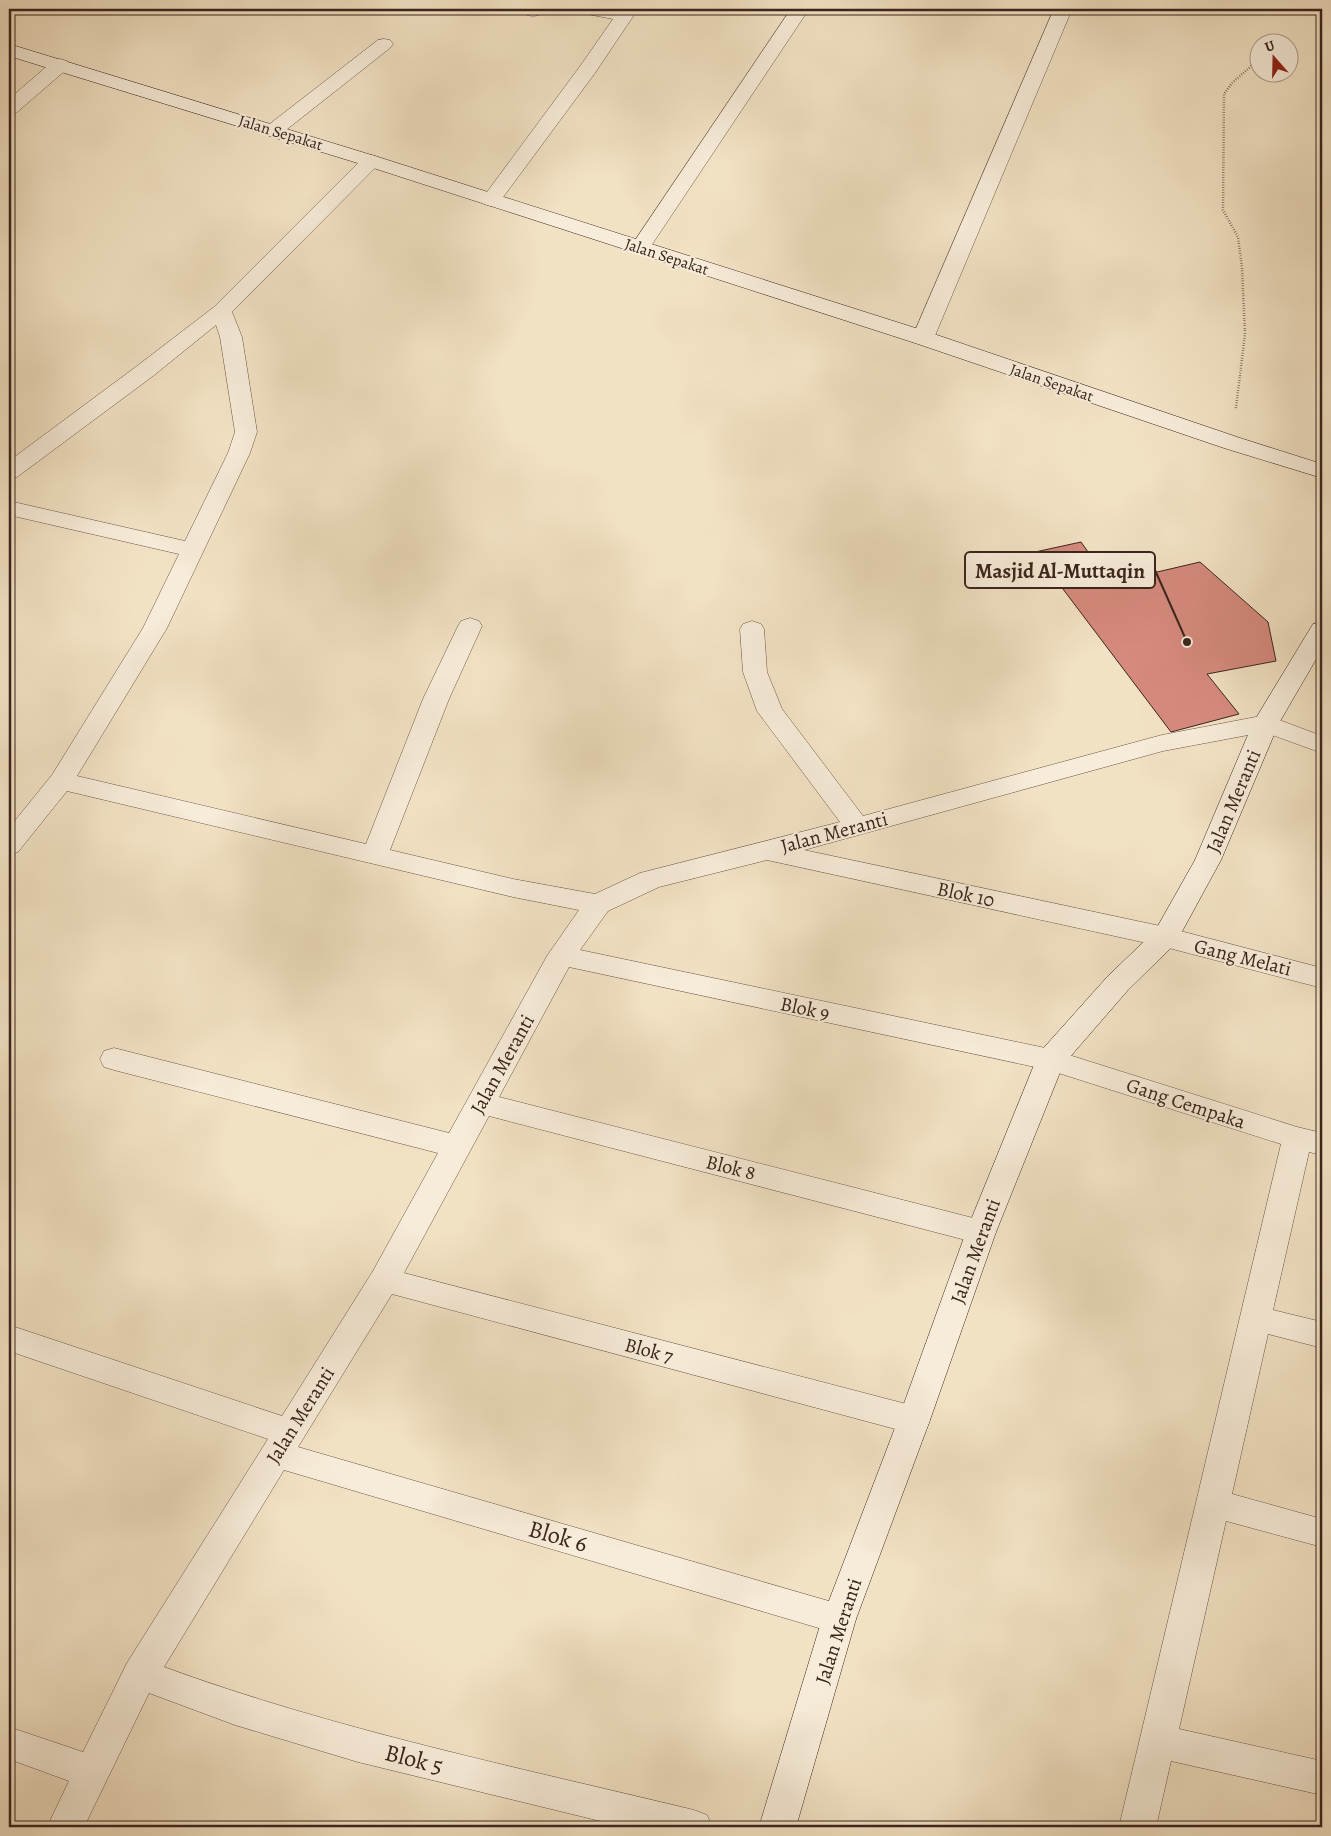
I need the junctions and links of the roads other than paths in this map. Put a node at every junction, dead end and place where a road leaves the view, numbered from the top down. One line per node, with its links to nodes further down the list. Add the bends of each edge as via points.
1 (588, 9): 4 (street)
2 (800, 9): 12 (street)
3 (1063, 9): 14 (street)
4 (626, 12): 11 (street)
5 (384, 44): 9 (street)
6 (9, 50): 7 (street, Jalan Sepakat)
7 (60, 65): 8 (street); 9 (street, Jalan Sepakat)
8 (9, 109)
9 (274, 130): 10 (street, Jalan Sepakat)
10 (371, 161): 11 (street, Jalan Sepakat); 13 (street)
11 (491, 200): 12 (street, Jalan Sepakat)
12 (640, 248): 14 (street, Jalan Sepakat)
13 (221, 311): 16 (street); 18 (street, via 231,337 246,432 239,454)
14 (923, 338): 15 (street, Jalan Sepakat)
15 (1322, 471)
16 (9, 472)
17 (9, 508): 18 (street)
18 (193, 550): 24 (street, via 155,628)
19 (470, 626): 28 (street, via 436,699)
20 (1322, 629): 22 (street, Jalan Meranti)
21 (752, 630): 25 (street, via 755,672 770,711)
22 (1266, 723): 23 (street); 25 (street, Jalan Meranti, via 1162,743); 30 (street, Jalan Meranti, via 1208,860)
23 (1322, 745)
24 (61, 781): 26 (street); 28 (street)
25 (857, 826): 27 (street, Jalan Meranti)
26 (9, 846)
27 (767, 851): 29 (street, Jalan Meranti, via 650,880); 30 (street, Blok 10)
28 (375, 855): 29 (street, via 513,888)
29 (598, 904): 31 (street, Jalan Meranti)
30 (1164, 937): 32 (street, Gang Melati); 34 (street, Jalan Meranti)
31 (561, 956): 34 (street, Blok 9); 35 (street, Jalan Meranti)
32 (1322, 978)
33 (114, 1058): 37 (street)
34 (1050, 1060): 36 (street, Gang Cempaka); 38 (street, Jalan Meranti)
35 (481, 1103): 37 (street, Jalan Meranti); 38 (street, Blok 8)
36 (1310, 1141): 40 (street)
37 (457, 1146): 39 (street, Jalan Meranti)
38 (981, 1232): 43 (street, Jalan Meranti)
39 (384, 1280): 43 (street, Blok 7); 44 (street, Jalan Meranti)
40 (1256, 1318): 41 (street); 45 (street)
41 (1322, 1335)
42 (9, 1338): 44 (street, Blok 6)
43 (914, 1420): 47 (street, Jalan Meranti)
44 (282, 1443): 47 (street, Blok 6); 48 (street, Jalan Meranti)
45 (1213, 1503): 46 (street); 49 (street)
46 (1322, 1533)
47 (840, 1619): 55 (street, Jalan Meranti)
48 (140, 1674): 51 (street, Jalan Meranti); 54 (street, Blok 5, via 234,1708 358,1744)
49 (1158, 1741): 52 (street); 56 (street)
50 (9, 1743): 51 (street)
51 (92, 1772): 53 (street, Jalan Meranti)
52 (1322, 1778)
53 (65, 1827)
54 (694, 1827)
55 (777, 1827)
56 (1138, 1827)

